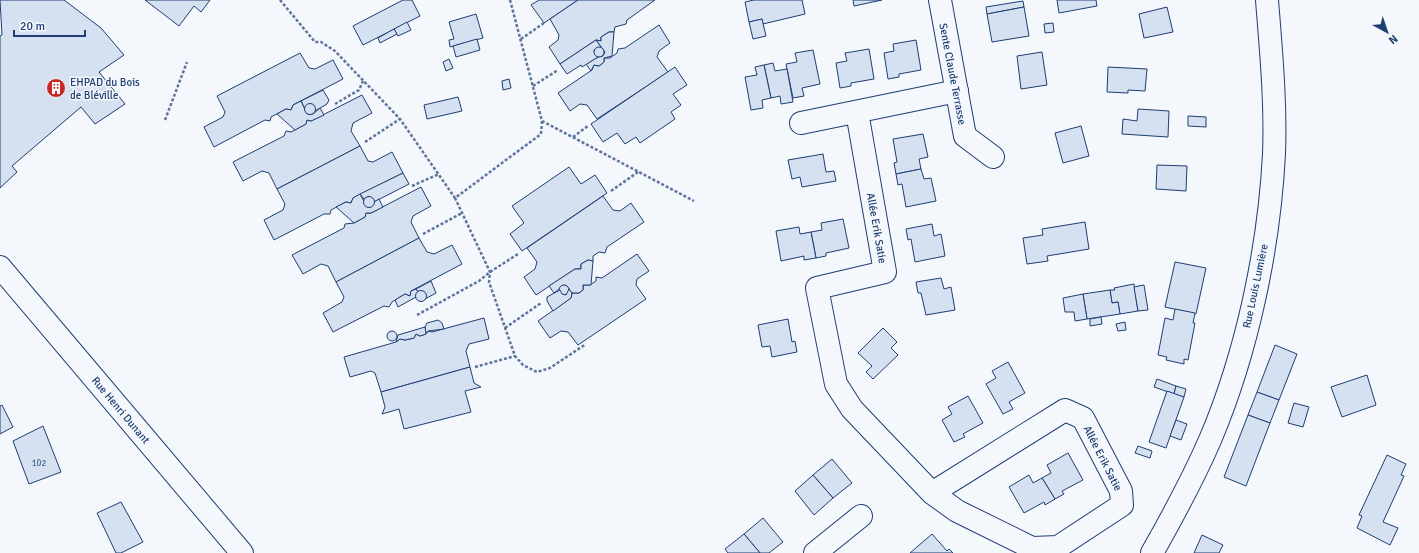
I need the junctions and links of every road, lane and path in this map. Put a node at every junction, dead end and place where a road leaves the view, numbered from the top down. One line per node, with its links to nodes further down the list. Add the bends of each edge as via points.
1 (280, 0): 9 (path, via 315,42 321,42 335,51)
2 (510, 0): 6 (path)
3 (940, 0): 11 (street, Sente Claude Terrasse)
4 (1267, 0): 43 (street, Rue Louis Lumière, via 1273,62 1274,154 1266,236 1254,294 1237,363 1210,439)
5 (544, 23): 6 (path)
6 (521, 39): 10 (path)
7 (187, 62): 15 (path)
8 (558, 70): 10 (path)
9 (363, 81): 12 (path, via 358,90); 14 (path)
10 (533, 86): 16 (path)
11 (956, 91): 13 (street); 21 (street, Sente Claude Terrasse, via 965,136)
12 (335, 104)
13 (857, 112): 17 (street); 39 (street, Allée Erik Satie, via 884,272 817,288 834,376 836,384 852,409)
14 (400, 119): 20 (path); 23 (path)
15 (165, 120)
16 (542, 121): 19 (path); 26 (path, via 541,134)
17 (801, 123)
18 (588, 126): 19 (path)
19 (573, 137): 22 (path)
20 (365, 142)
21 (993, 157)
22 (638, 172): 25 (path); 27 (path)
23 (439, 174): 24 (path); 26 (path)
24 (412, 186)
25 (611, 191)
26 (456, 198): 28 (path)
27 (694, 201)
28 (462, 213): 29 (path); 32 (path)
29 (423, 234)
30 (518, 254): 32 (path)
31 (0, 267): 41 (street, Rue Henri Dunant)
32 (490, 272): 34 (path, via 479,281); 35 (path, via 489,282)
33 (541, 303): 35 (path)
34 (417, 315)
35 (505, 328): 37 (path)
36 (586, 344): 37 (path, via 550,368 537,372)
37 (515, 356): 38 (path)
38 (475, 367)
39 (932, 493): 39 (street, Allée Erik Satie, via 957,511 1032,548 1058,547 1122,505 1121,490 1083,418 1065,410)
40 (861, 516): 42 (street)
41 (242, 553)
42 (815, 553)
43 (1152, 553)

